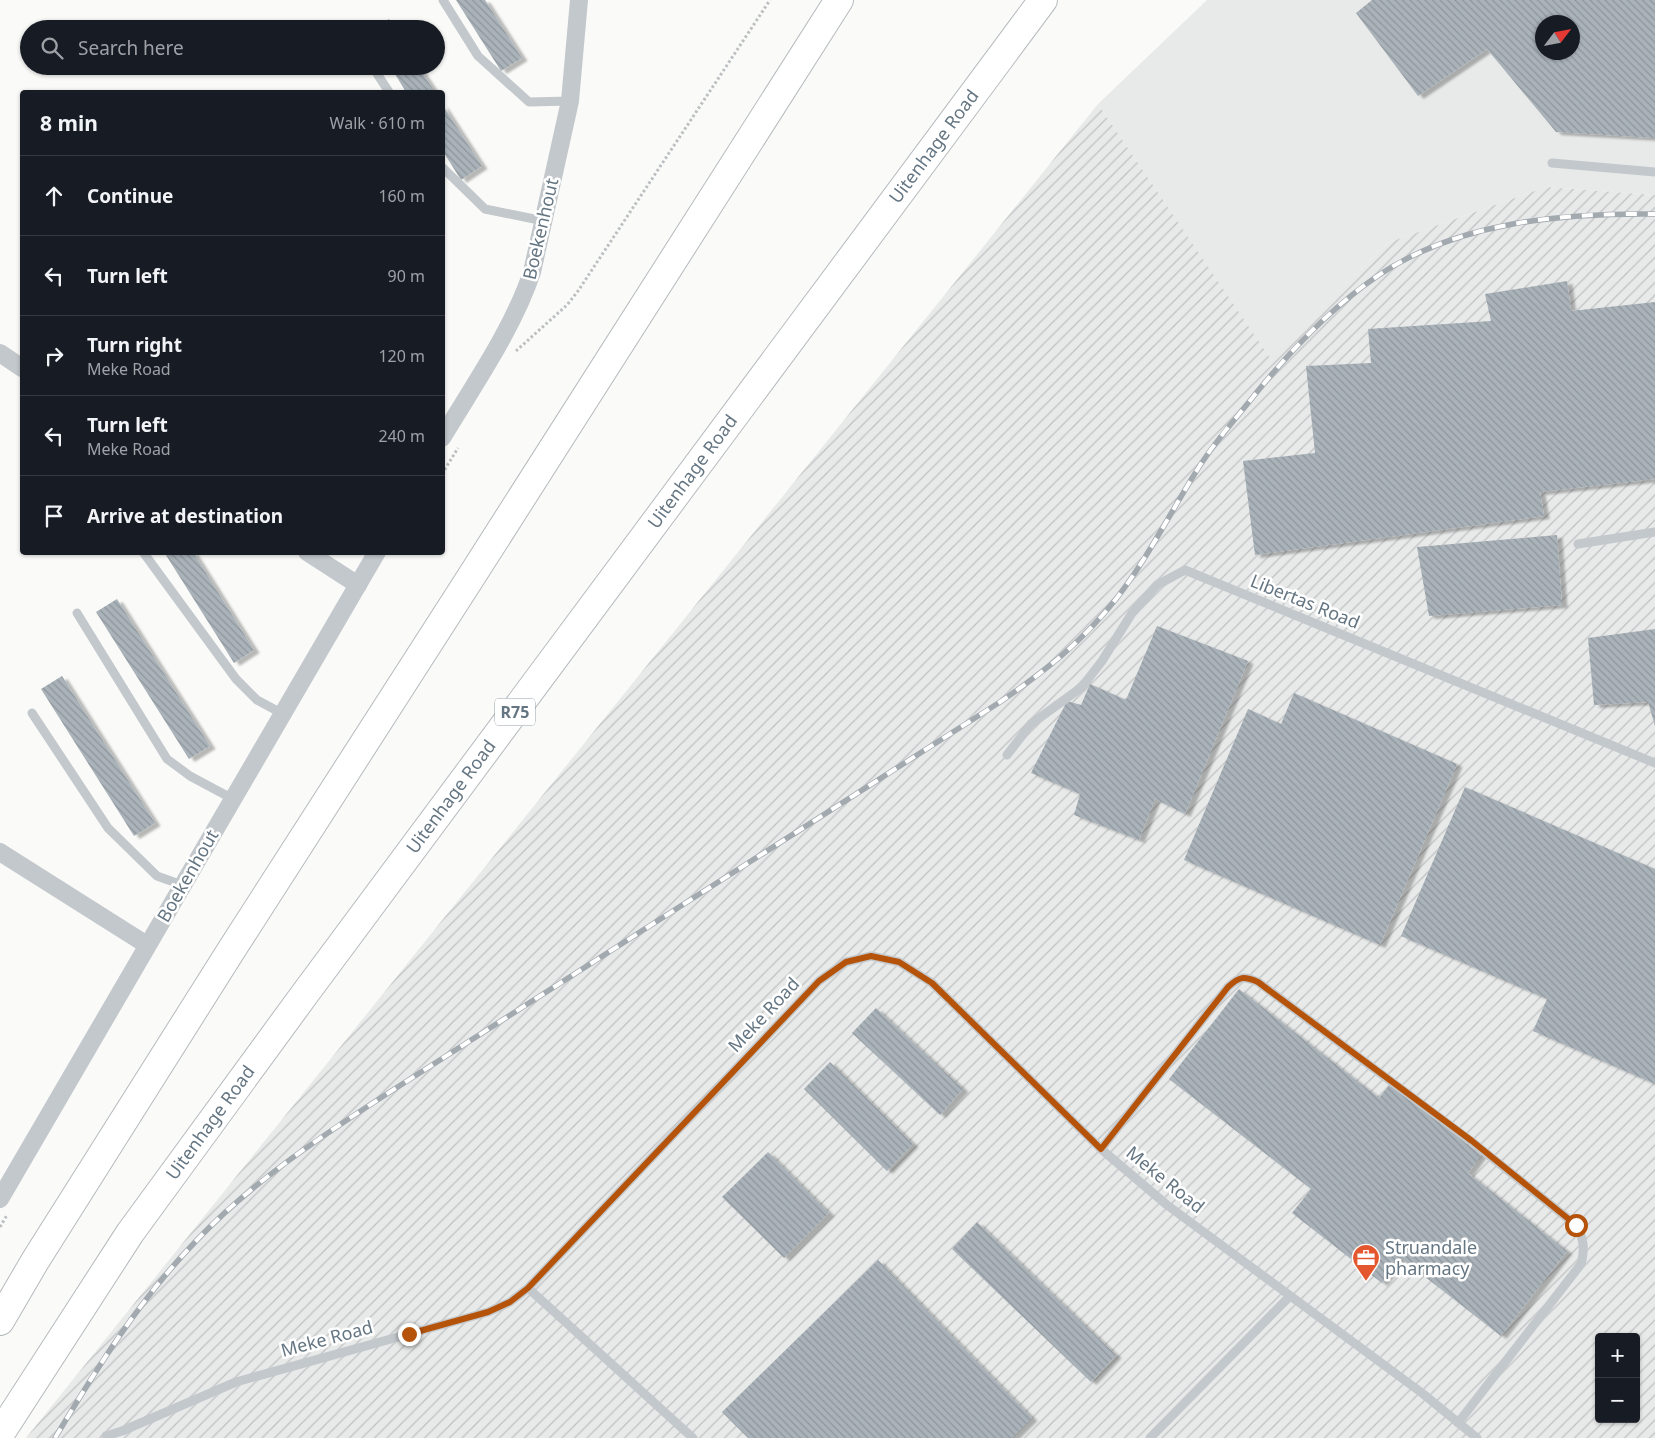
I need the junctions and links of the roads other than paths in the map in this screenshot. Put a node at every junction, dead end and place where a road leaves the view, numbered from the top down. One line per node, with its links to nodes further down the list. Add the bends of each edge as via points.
1 (442, 0): 7 (lane, via 478,56 529,102)
2 (579, 0): 7 (street, Boekenhout)
3 (839, 0): 34 (main road, via 232,949)
4 (1043, 0): 36 (main road, Uitenhage Road / R75, via 142,1217)
5 (378, 75): 6 (lane)
6 (388, 90)
7 (570, 101): 11 (street, Boekenhout)
8 (1552, 163): 10 (lane)
9 (445, 170): 11 (lane, via 485,209)
10 (1655, 172)
11 (544, 221): 14 (street, Boekenhout, via 525,294)
12 (0, 353): 13 (street)
13 (20, 367)
14 (445, 433)
15 (1655, 532): 16 (lane)
16 (1578, 544)
17 (145, 555): 23 (lane, via 236,680 257,700)
18 (313, 555): 20 (street)
19 (375, 555): 20 (street, Boekenhout)
20 (358, 585): 23 (street, Boekenhout)
21 (76, 613): 26 (lane, via 166,759)
22 (32, 713): 28 (lane, via 108,828 157,876)
23 (283, 714): 26 (street, Boekenhout)
24 (1007, 755): 25 (lane, Libertas Road, via 1031,724 1082,687 1132,612 1157,585 1185,570)
25 (1655, 763)
26 (233, 799): 28 (street, Boekenhout)
27 (0, 852): 29 (street)
28 (182, 885): 29 (street, Boekenhout)
29 (147, 946): 31 (street, Boekenhout)
30 (1101, 1149): 32 (lane, Meke Road, via 932,983 899,962 871,956 854,960 819,981); 33 (lane, Meke Road, via 1167,1204); 35 (lane, via 1228,987 1237,979 1247,977 1472,1141 1576,1225 1583,1238 1584,1252 1581,1264)
31 (0, 1199)
32 (528, 1288): 37 (lane, Meke Road, via 510,1302 488,1312 236,1382); 38 (lane)
33 (1290, 1296): 35 (lane, Meke Road); 39 (lane)
34 (0, 1321)
35 (1458, 1423): 40 (lane, Meke Road)
36 (0, 1434)
37 (106, 1436)
38 (693, 1438)
39 (1150, 1438)
40 (1477, 1438)

